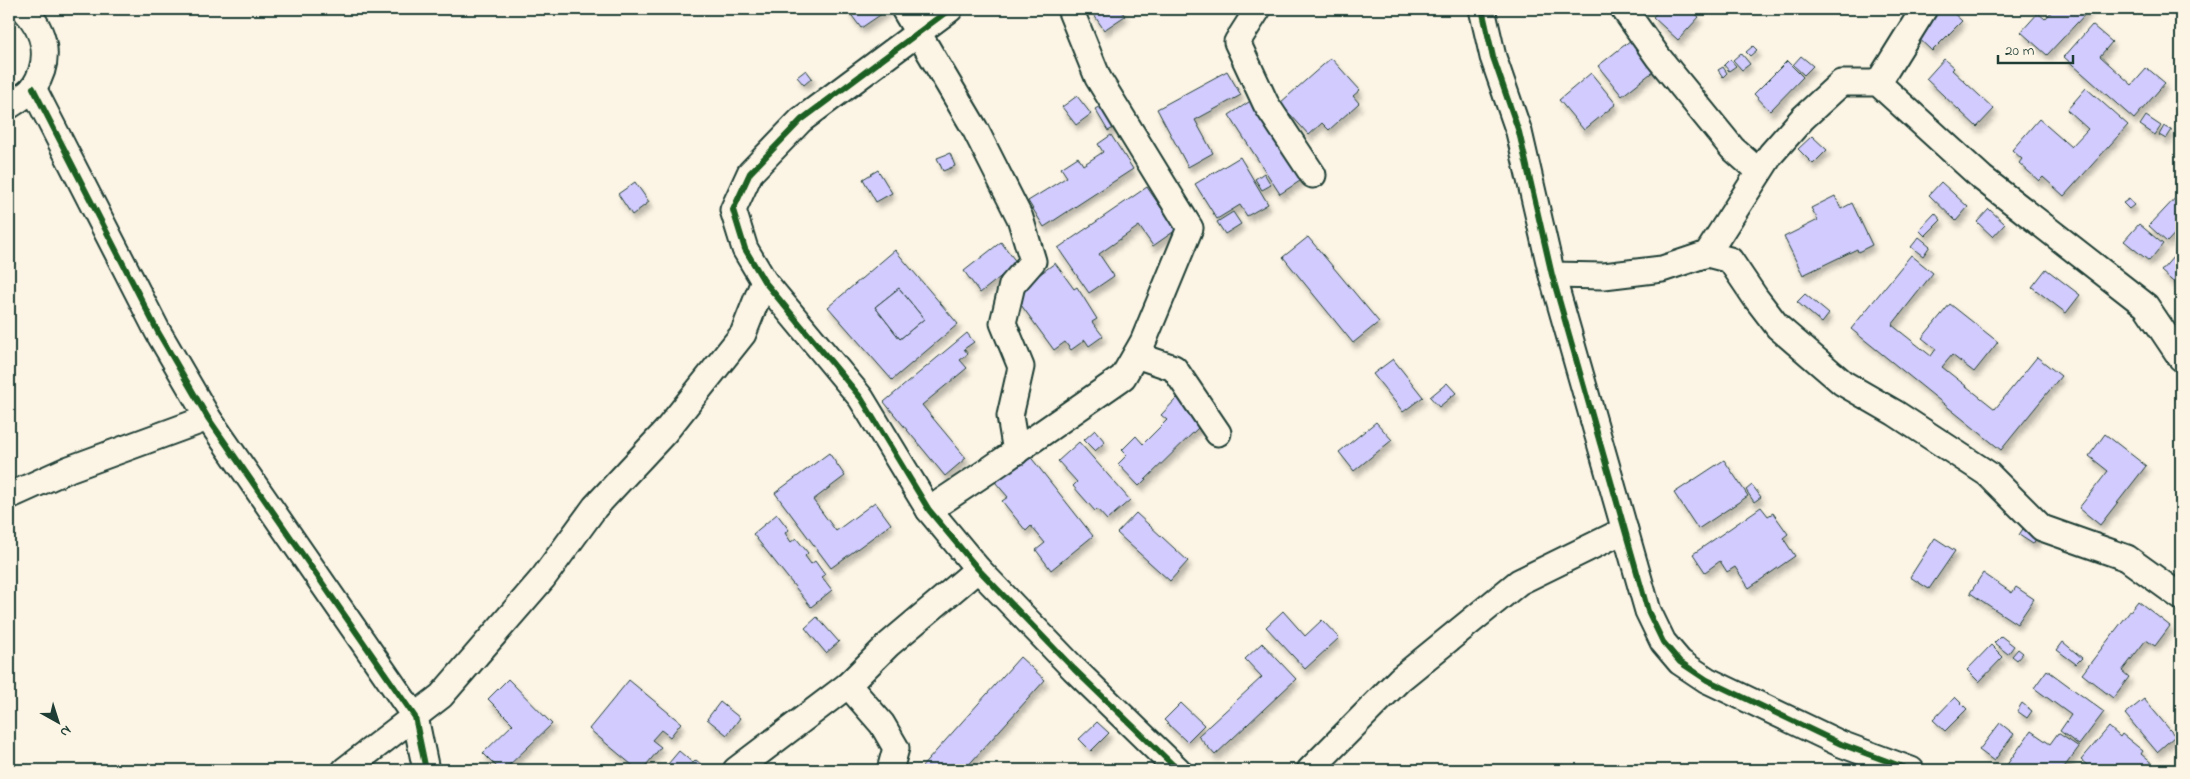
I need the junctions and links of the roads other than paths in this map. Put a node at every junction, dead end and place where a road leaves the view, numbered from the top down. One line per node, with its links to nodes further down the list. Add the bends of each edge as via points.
1 (24, 9): 11 (street, via 44,39 44,62)
2 (904, 9): 9 (street)
3 (950, 9): 9 (street)
4 (1070, 9): 18 (street, via 1098,78 1190,228)
5 (1258, 9): 14 (street, via 1236,42 1266,104)
6 (1482, 9): 16 (street, via 1493,57 1518,132)
7 (1624, 9): 13 (street, via 1658,57 1732,148)
8 (1924, 9): 10 (street)
9 (918, 34): 17 (street, via 801,120 750,173 733,210 745,249); 22 (street, via 975,129 1020,218 1033,260 1012,286 1003,323 1021,367 1010,416)
10 (1878, 83): 13 (street, via 1841,83 1803,118); 19 (street, via 1982,178 2146,306)
11 (33, 88): 12 (street); 20 (street, via 158,332)
12 (9, 106)
13 (1759, 172): 15 (street)
14 (1313, 175)
15 (1707, 254): 16 (street, via 1662,269 1604,276); 27 (street, via 1730,260 1778,327 1843,384 1895,413 1988,474 2042,528 2127,558)
16 (1552, 275): 25 (street)
17 (764, 281): 24 (street, via 860,398); 29 (street, via 743,334 665,432 595,507 543,578 441,696)
18 (1136, 355): 21 (street, via 1174,368); 22 (street, via 1124,377)
19 (2181, 358)
20 (208, 418): 23 (street, via 69,469); 29 (street)
21 (1218, 433)
22 (1016, 452): 24 (street)
23 (9, 496)
24 (929, 510): 26 (street)
25 (1625, 530): 30 (street, via 1648,611 1663,642 1680,662 1706,680); 36 (street, via 1520,582 1400,679)
26 (978, 569): 28 (street, via 888,645); 35 (street)
27 (2181, 597)
28 (848, 685): 33 (street); 34 (street, via 882,724 896,748)
29 (415, 717): 31 (street); 32 (street)
30 (1841, 744): 37 (street); 38 (street)
31 (345, 770)
32 (426, 770)
33 (736, 770)
34 (890, 770)
35 (1178, 770)
36 (1310, 770)
37 (1860, 770)
38 (1911, 770)

